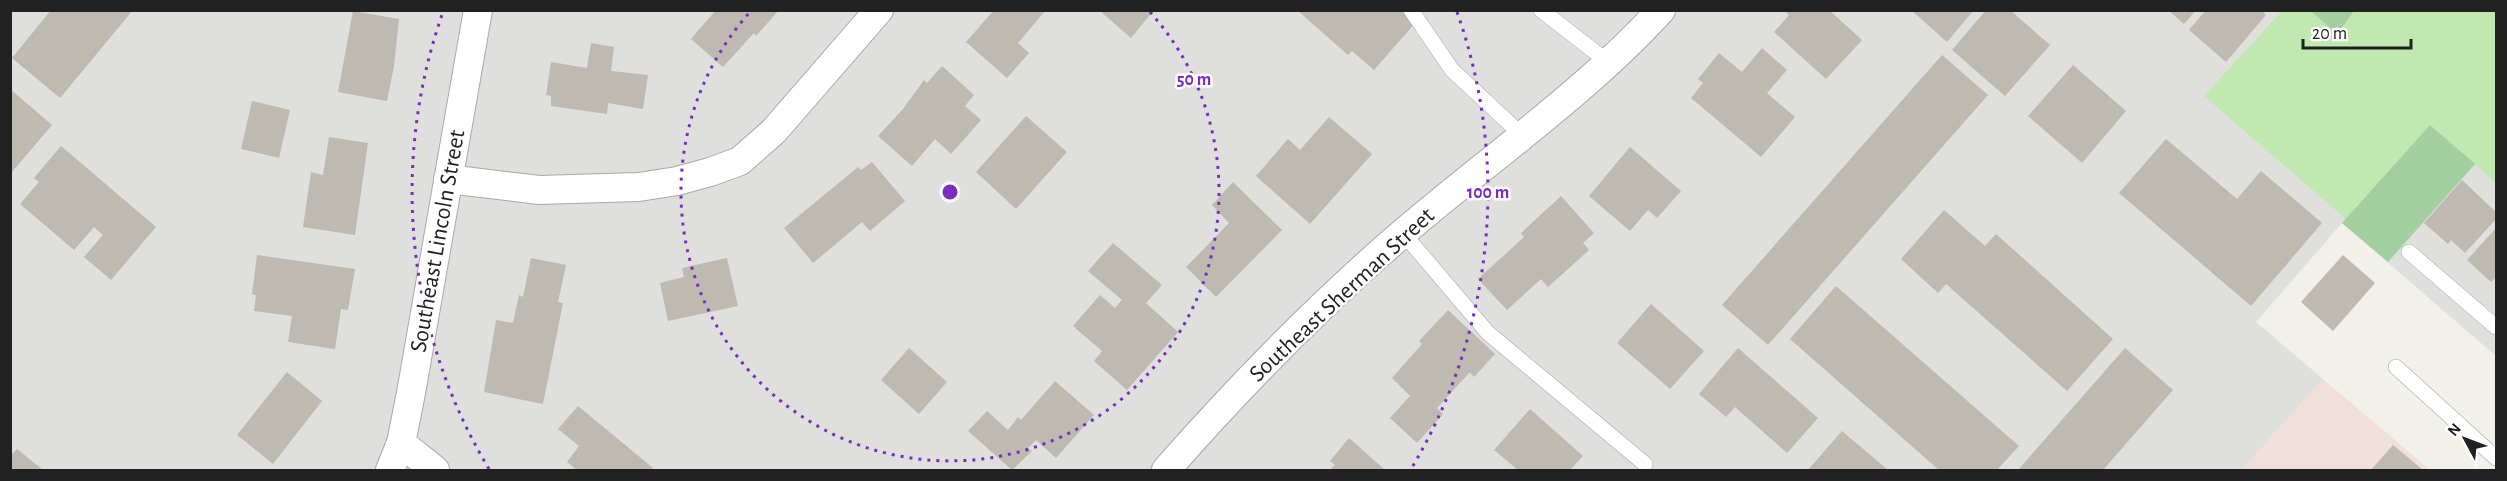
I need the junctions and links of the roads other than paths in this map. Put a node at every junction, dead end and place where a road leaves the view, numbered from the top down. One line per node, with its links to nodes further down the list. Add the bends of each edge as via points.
1 (478, 10): 8 (street, Southeast Lincoln Street)
2 (879, 10): 8 (street, via 774,131 740,161 677,182 639,186 539,190)
3 (1411, 10): 7 (lane, via 1452,70)
4 (1541, 10): 6 (lane)
5 (1661, 10): 6 (street, Southeast Sherman Street)
6 (1608, 62): 7 (street, Southeast Sherman Street)
7 (1523, 136): 9 (street, Southeast Sherman Street)
8 (448, 179): 13 (street, Southeast Lincoln Street)
9 (1403, 233): 15 (lane, via 1488,333); 18 (street, Southeast Sherman Street, via 1305,324)
10 (2409, 252): 11 (lane)
11 (2496, 327)
12 (2396, 367): 14 (lane)
13 (401, 443): 16 (street, Southeast Lincoln Street); 17 (street)
14 (2496, 458)
15 (1645, 464)
16 (390, 471)
17 (435, 471)
18 (1166, 471)

